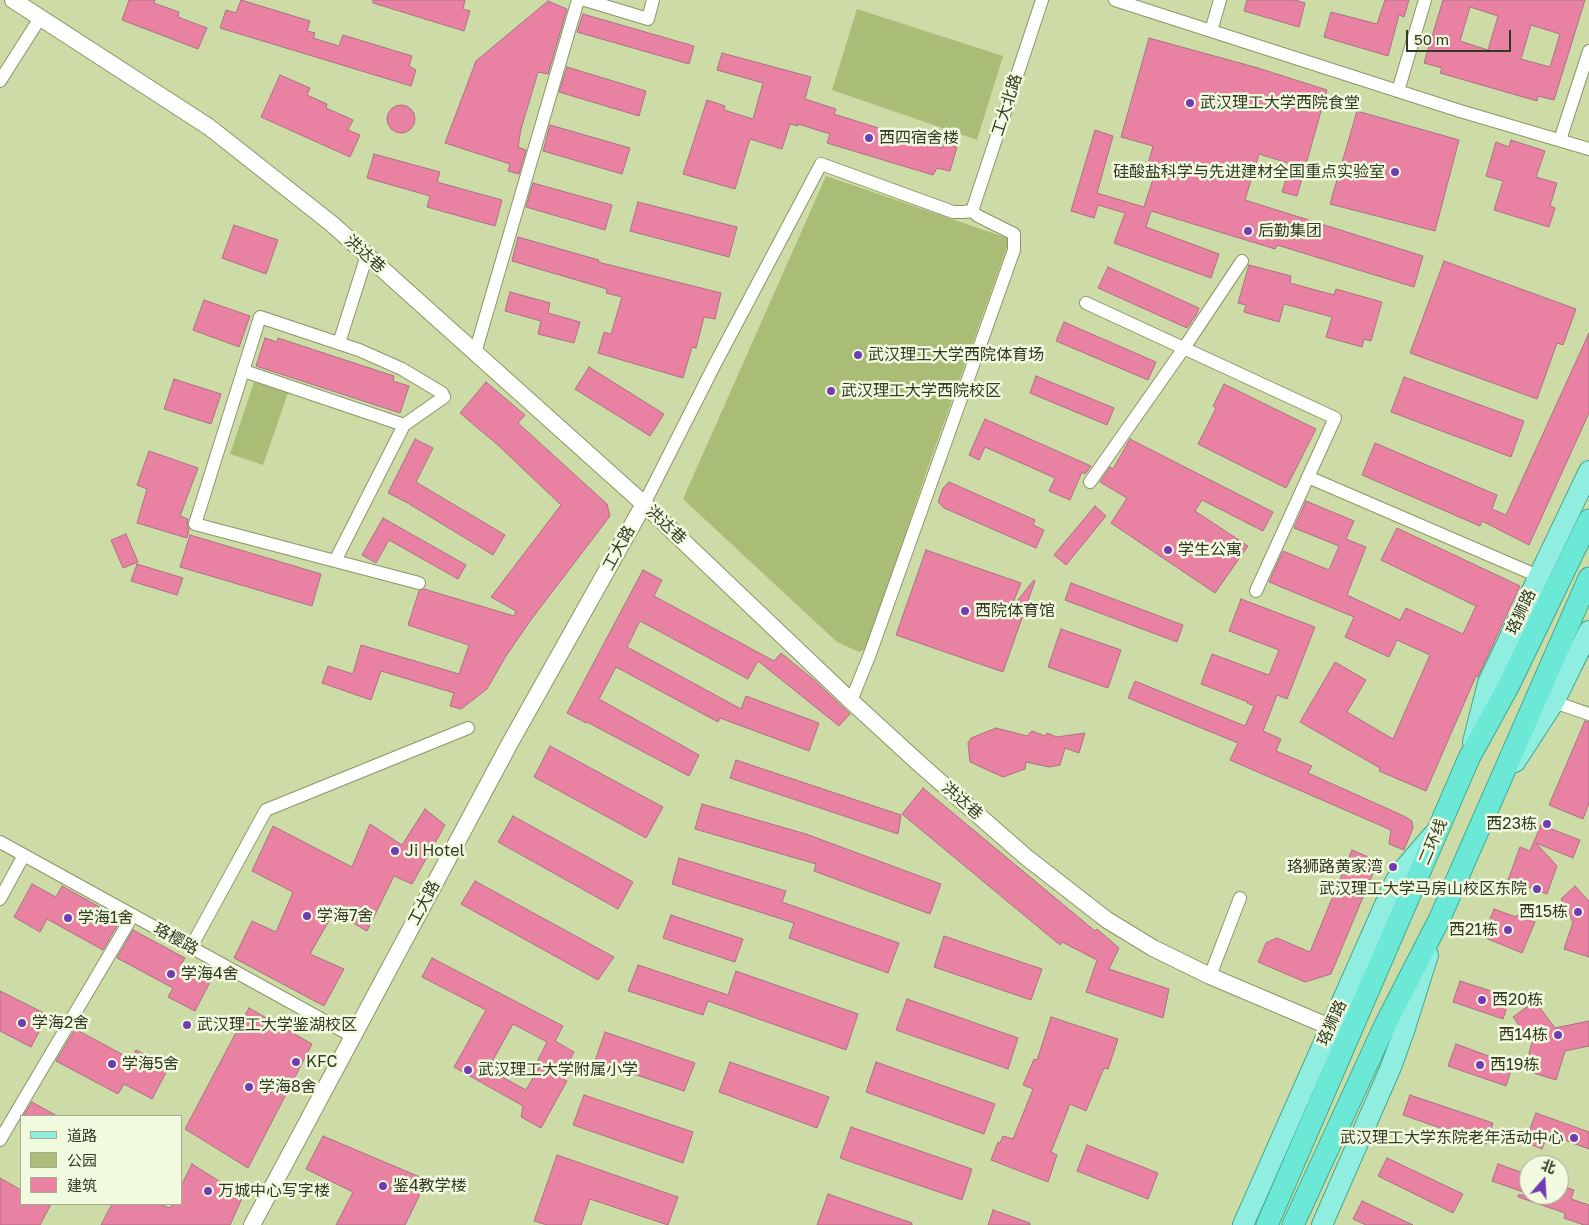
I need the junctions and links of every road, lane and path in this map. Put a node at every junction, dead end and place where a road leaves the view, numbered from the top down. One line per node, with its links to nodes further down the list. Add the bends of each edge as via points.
1 (13, 0): 9 (street, 洪达巷)
2 (578, 0): 22 (street)
3 (585, 0): 4 (street, via 648,19)
4 (653, 0)
5 (1042, 0): 16 (street, 工大北路)
6 (1115, 0): 10 (street)
7 (1220, 0): 10 (street)
8 (1426, 0): 13 (street)
9 (40, 18): 12 (street); 17 (street, 洪达巷, via 209,127)
10 (1211, 31): 13 (street)
11 (1589, 51): 14 (street)
12 (0, 81)
13 (1398, 91): 14 (street)
14 (1560, 140): 15 (street)
15 (1589, 149)
16 (972, 211): 28 (street, via 953,212 821,164); 36 (street, via 1014,234 1014,250)
17 (367, 255): 20 (street); 22 (street, 洪达巷)
18 (1242, 261): 21 (street)
19 (1086, 303): 21 (street)
20 (339, 343): 23 (street, via 260,317); 24 (street, via 402,369 442,393 444,396)
21 (1184, 348): 26 (street, via 1335,418); 27 (street)
22 (475, 353): 28 (street, 洪达巷)
23 (244, 371): 24 (street); 30 (street, via 195,524)
24 (404, 425): 30 (street)
25 (1589, 471): 31 (main road, 珞狮路)
26 (1308, 477): 31 (street); 34 (street)
27 (1090, 482)
28 (644, 504): 36 (street, 洪达巷); 52 (street, 工大路)
29 (1589, 520): 40 (highway, 二环线, via 1508,687)
30 (335, 561): 32 (street)
31 (1538, 576): 40 (main road, 珞狮路, via 1488,683)
32 (419, 584)
33 (1586, 586): 41 (highway)
34 (1256, 591)
35 (1589, 631): 37 (main road)
36 (852, 700): 50 (street, 洪达巷, via 1026,857 1106,920)
37 (1554, 702): 38 (street); 41 (main road)
38 (1589, 714)
39 (468, 728): 49 (street, via 266,810)
40 (1469, 758): 42 (highway, 二环线)
41 (1496, 793): 48 (highway)
42 (1438, 830): 51 (main road, 珞狮路, via 1396,882); 56 (highway, 二环线)
43 (0, 842): 44 (street, 珞樱路)
44 (24, 855): 46 (street); 47 (street, 珞樱路)
45 (1240, 898): 50 (street)
46 (0, 899)
47 (133, 915): 49 (street, 珞樱路); 53 (street)
48 (1438, 920): 57 (highway, via 1385,1025); 58 (main road, via 1391,1067)
49 (191, 947): 52 (street, 珞樱路)
50 (1210, 976): 51 (street, 洪达巷)
51 (1330, 1027): 55 (main road, 珞狮路)
52 (352, 1036): 54 (street, 工大路)
53 (0, 1140)
54 (252, 1225)
55 (1243, 1225)
56 (1266, 1225)
57 (1293, 1225)
58 (1322, 1225)

